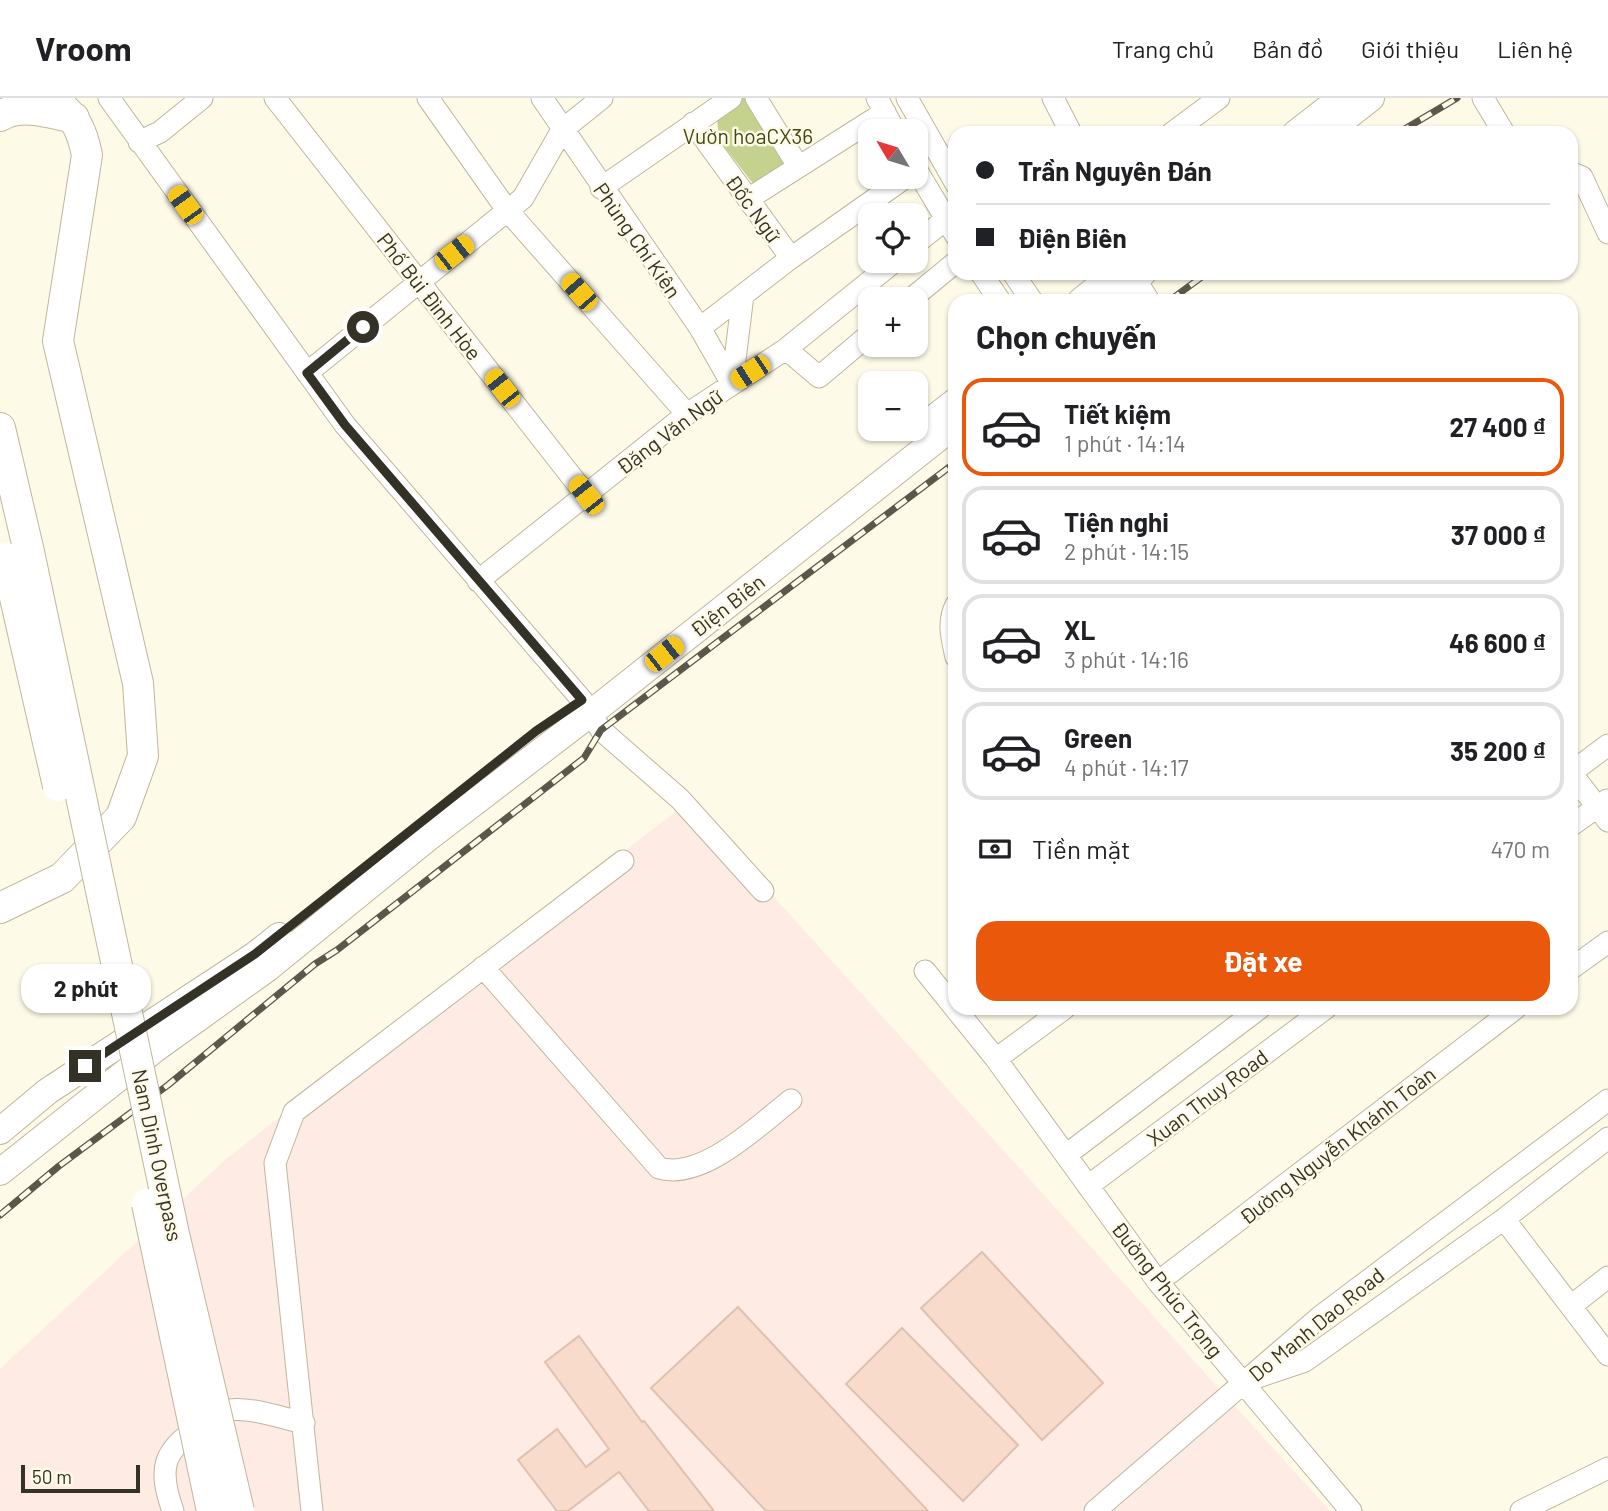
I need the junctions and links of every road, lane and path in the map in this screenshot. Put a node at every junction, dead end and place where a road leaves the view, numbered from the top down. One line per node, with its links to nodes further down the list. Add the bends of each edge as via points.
1 (109, 98): 24 (street)
2 (202, 98): 24 (street, via 160,132)
3 (275, 98): 42 (street, Phố Bùi Đình Hòe)
4 (428, 98): 34 (street)
5 (542, 98): 23 (street, Phùng Chí Kiên)
6 (602, 98): 23 (street)
7 (731, 98): 18 (street)
8 (756, 98): 27 (street)
9 (907, 98): 25 (street)
10 (1053, 98): 19 (street)
11 (1219, 98): 20 (street)
12 (1371, 98): 16 (main road)
13 (1483, 98): 22 (street)
14 (881, 105): 27 (street)
15 (64, 108): 17 (highway); 68 (highway, via 82,134 87,155 58,341 138,683 143,756 121,817 62,878)
16 (1327, 110): 21 (main road)
17 (0, 116)
18 (693, 123): 30 (street); 33 (street, Đốc Ngữ)
19 (1067, 126)
20 (1181, 126)
21 (1306, 126)
22 (1500, 126)
23 (562, 130): 30 (street, Phùng Chí Kiên); 34 (street, via 523,198)
24 (139, 142): 51 (street)
25 (938, 154): 26 (street); 28 (street)
26 (928, 161)
27 (798, 166): 33 (street)
28 (948, 171)
29 (1578, 175): 37 (street)
30 (601, 188): 48 (street, Phùng Chí Kiên)
31 (888, 189): 39 (street)
32 (925, 189): 35 (street)
33 (748, 199): 39 (street, Đốc Ngữ)
34 (507, 210): 42 (street); 54 (street)
35 (948, 225)
36 (948, 229): 38 (street)
37 (1608, 233)
38 (928, 238)
39 (791, 258): 47 (street)
40 (948, 269): 44 (street)
41 (880, 273): 50 (street, Đặng Văn Ngữ)
42 (418, 281): 51 (street); 57 (street, Phố Bùi Đình Hòe)
43 (1136, 282): 45 (main road); 46 (main road)
44 (926, 287)
45 (1101, 294)
46 (1119, 294)
47 (743, 295): 48 (street); 52 (street)
48 (700, 328): 52 (street, Phùng Chí Kiên)
49 (858, 344): 50 (street, via 819,377)
50 (786, 349): 52 (street, Đặng Văn Ngữ)
51 (307, 373): 59 (street, via 345,425)
52 (732, 384): 54 (street, Đặng Văn Ngữ)
53 (948, 408): 60 (main road, Điện Biên)
54 (687, 414): 57 (street, Đặng Văn Ngữ)
55 (0, 428): 58 (highway)
56 (948, 430): 60 (main road, Điện Biên)
57 (586, 495): 59 (street, Đặng Văn Ngữ)
58 (11, 550): 96 (highway, Nam Dinh Overpass, bridge); 97 (highway, Nam Dinh Overpass, bridge)
59 (478, 580): 60 (street)
60 (587, 706): 67 (street, via 601,730 680,799); 82 (main road, Điện Biên, via 536,731 255,954 48,1091); 85 (main road, Điện Biên, via 268,968 155,1049)
61 (1608, 746): 62 (street)
62 (1578, 768)
63 (1578, 780): 64 (street)
64 (1604, 809): 65 (street)
65 (1578, 822)
66 (623, 861): 71 (street)
67 (763, 891)
68 (0, 908)
69 (1608, 942): 70 (street)
70 (1578, 964)
71 (483, 967): 80 (street, via 659,1168 670,1171 696,1166); 93 (street, via 294,1112 275,1163)
72 (925, 971): 73 (street, Đường Phúc Trọng)
73 (948, 1000)
74 (960, 1015): 79 (street, Đường Phúc Trọng)
75 (1056, 1015): 79 (street)
76 (1251, 1015): 84 (street, Xuan Thuy Road)
77 (1317, 1015): 86 (street, Xuan Thuy Road)
78 (1507, 1015): 89 (street, Đường Nguyễn Khánh Toàn)
79 (996, 1059): 84 (street, Đường Phúc Trọng)
80 (791, 1100)
81 (1608, 1100): 92 (street, Do Manh Dao Road, via 1321,1316)
82 (0, 1132)
83 (1608, 1138): 87 (street, Do Manh Dao Road)
84 (1066, 1155): 86 (street, Đường Phúc Trọng)
85 (0, 1172)
86 (1088, 1186): 89 (street, Đường Phúc Trọng)
87 (1504, 1220): 90 (street); 92 (street, Do Manh Dao Road, via 1304,1361)
88 (1608, 1277): 90 (street)
89 (1158, 1283): 92 (street, Đường Phúc Trọng)
90 (1571, 1306): 91 (street)
91 (1608, 1355)
92 (1243, 1382): 99 (street); 100 (street, Đường Phúc Trọng)
93 (304, 1423): 95 (street, via 228,1410 181,1438 166,1457 163,1483); 98 (street)
94 (1608, 1468): 101 (street)
95 (173, 1511)
96 (212, 1511)
97 (239, 1511)
98 (312, 1511)
99 (1095, 1511)
100 (1350, 1511)
101 (1521, 1511)

